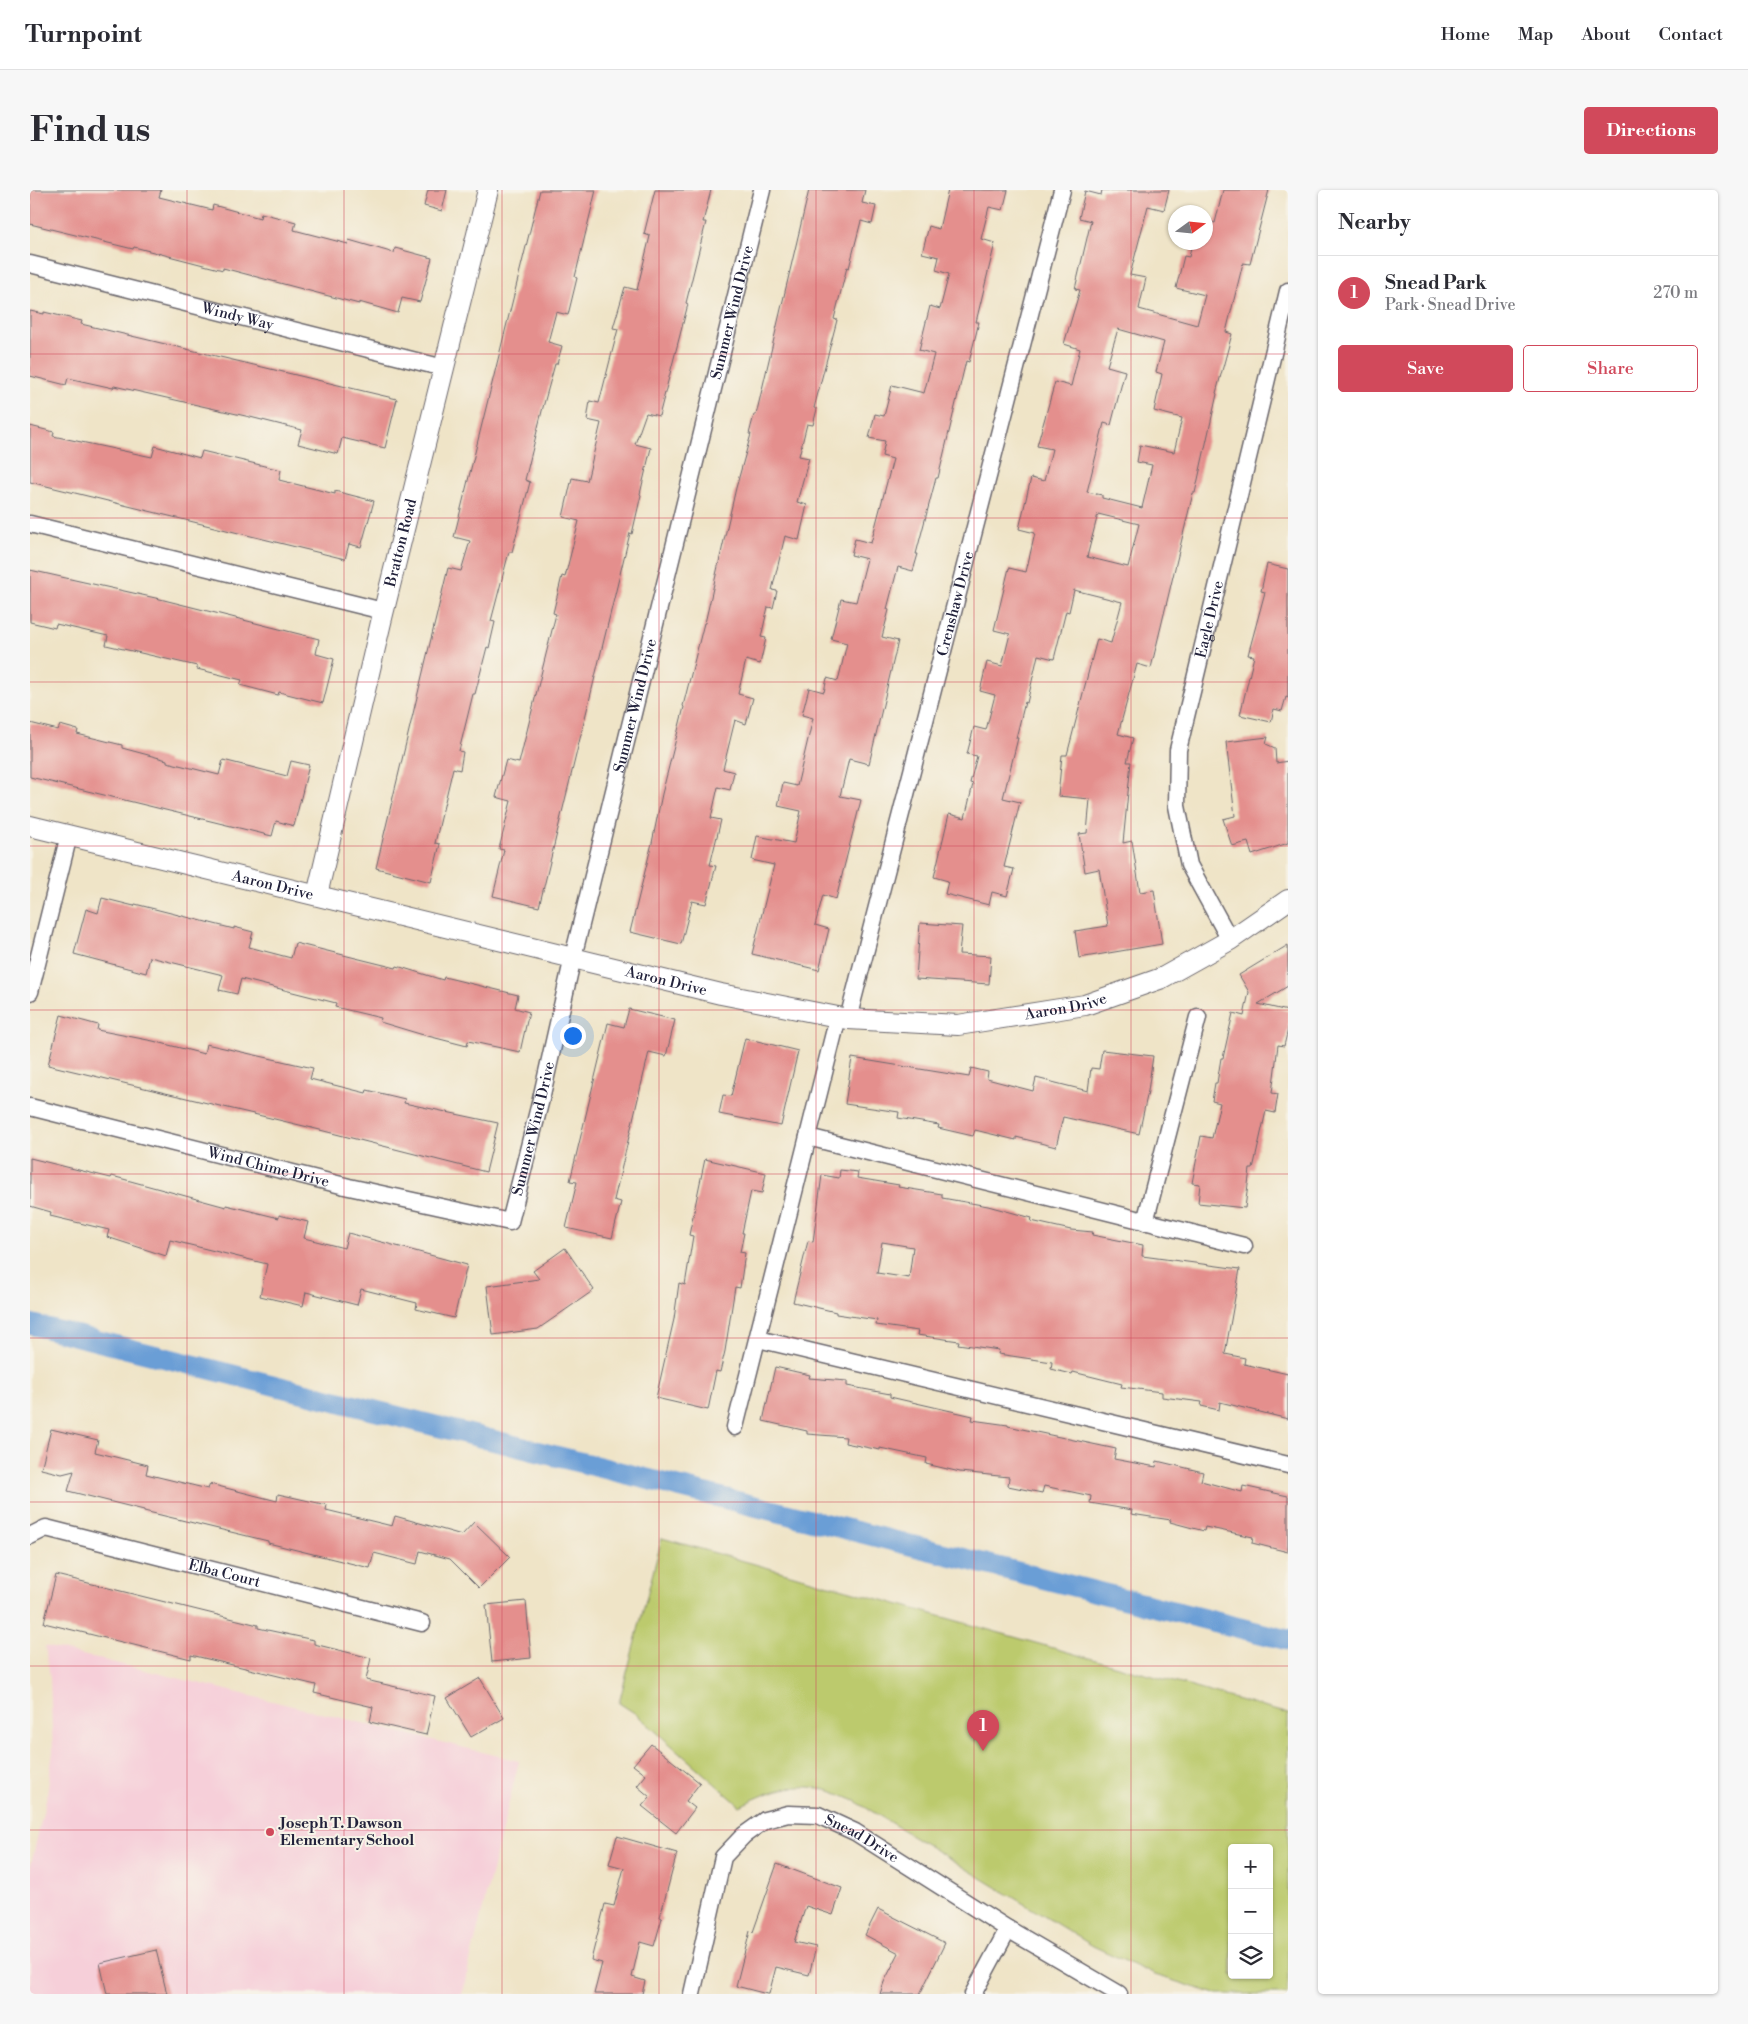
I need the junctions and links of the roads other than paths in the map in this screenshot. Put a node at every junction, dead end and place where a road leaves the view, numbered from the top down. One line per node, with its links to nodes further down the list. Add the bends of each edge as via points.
1 (488, 190): 6 (street, Bratton Road)
2 (762, 190): 14 (street, Summer Wind Drive)
3 (1062, 190): 17 (street, Crenshaw Drive)
4 (30, 264): 6 (street, Windy Way)
5 (1288, 291): 13 (street, Eagle Drive, via 1178,750 1177,806 1189,865)
6 (444, 368): 8 (street, Bratton Road)
7 (30, 524): 8 (street)
8 (383, 611): 11 (street, Bratton Road)
9 (30, 826): 10 (street, Aaron Drive)
10 (69, 835): 11 (street, Aaron Drive); 15 (street)
11 (317, 896): 14 (street, Aaron Drive)
12 (1288, 900): 13 (street, Aaron Drive)
13 (1230, 940): 17 (street, Aaron Drive, via 1162,978 1085,1005 958,1025)
14 (573, 958): 17 (street, Aaron Drive, via 721,994); 20 (street, Summer Wind Drive)
15 (30, 992)
16 (1198, 1017): 21 (street)
17 (843, 1018): 19 (street, Crenshaw Drive)
18 (30, 1107): 20 (street, Wind Chime Drive, via 349,1187)
19 (808, 1137): 21 (street); 23 (street, Crenshaw Drive)
20 (510, 1222)
21 (1146, 1222): 22 (street)
22 (1244, 1246)
23 (758, 1339): 24 (street, Crenshaw Drive); 25 (street)
24 (735, 1427)
25 (1288, 1465)
26 (30, 1536): 27 (street, Elba Court, via 46,1528)
27 (422, 1623)
28 (1008, 1929): 29 (street, Snead Drive, via 855,1832 818,1815 788,1814 765,1820 744,1835 723,1857); 30 (street); 31 (street, Snead Drive)
29 (692, 1994)
30 (973, 1994)
31 (1119, 1994)

